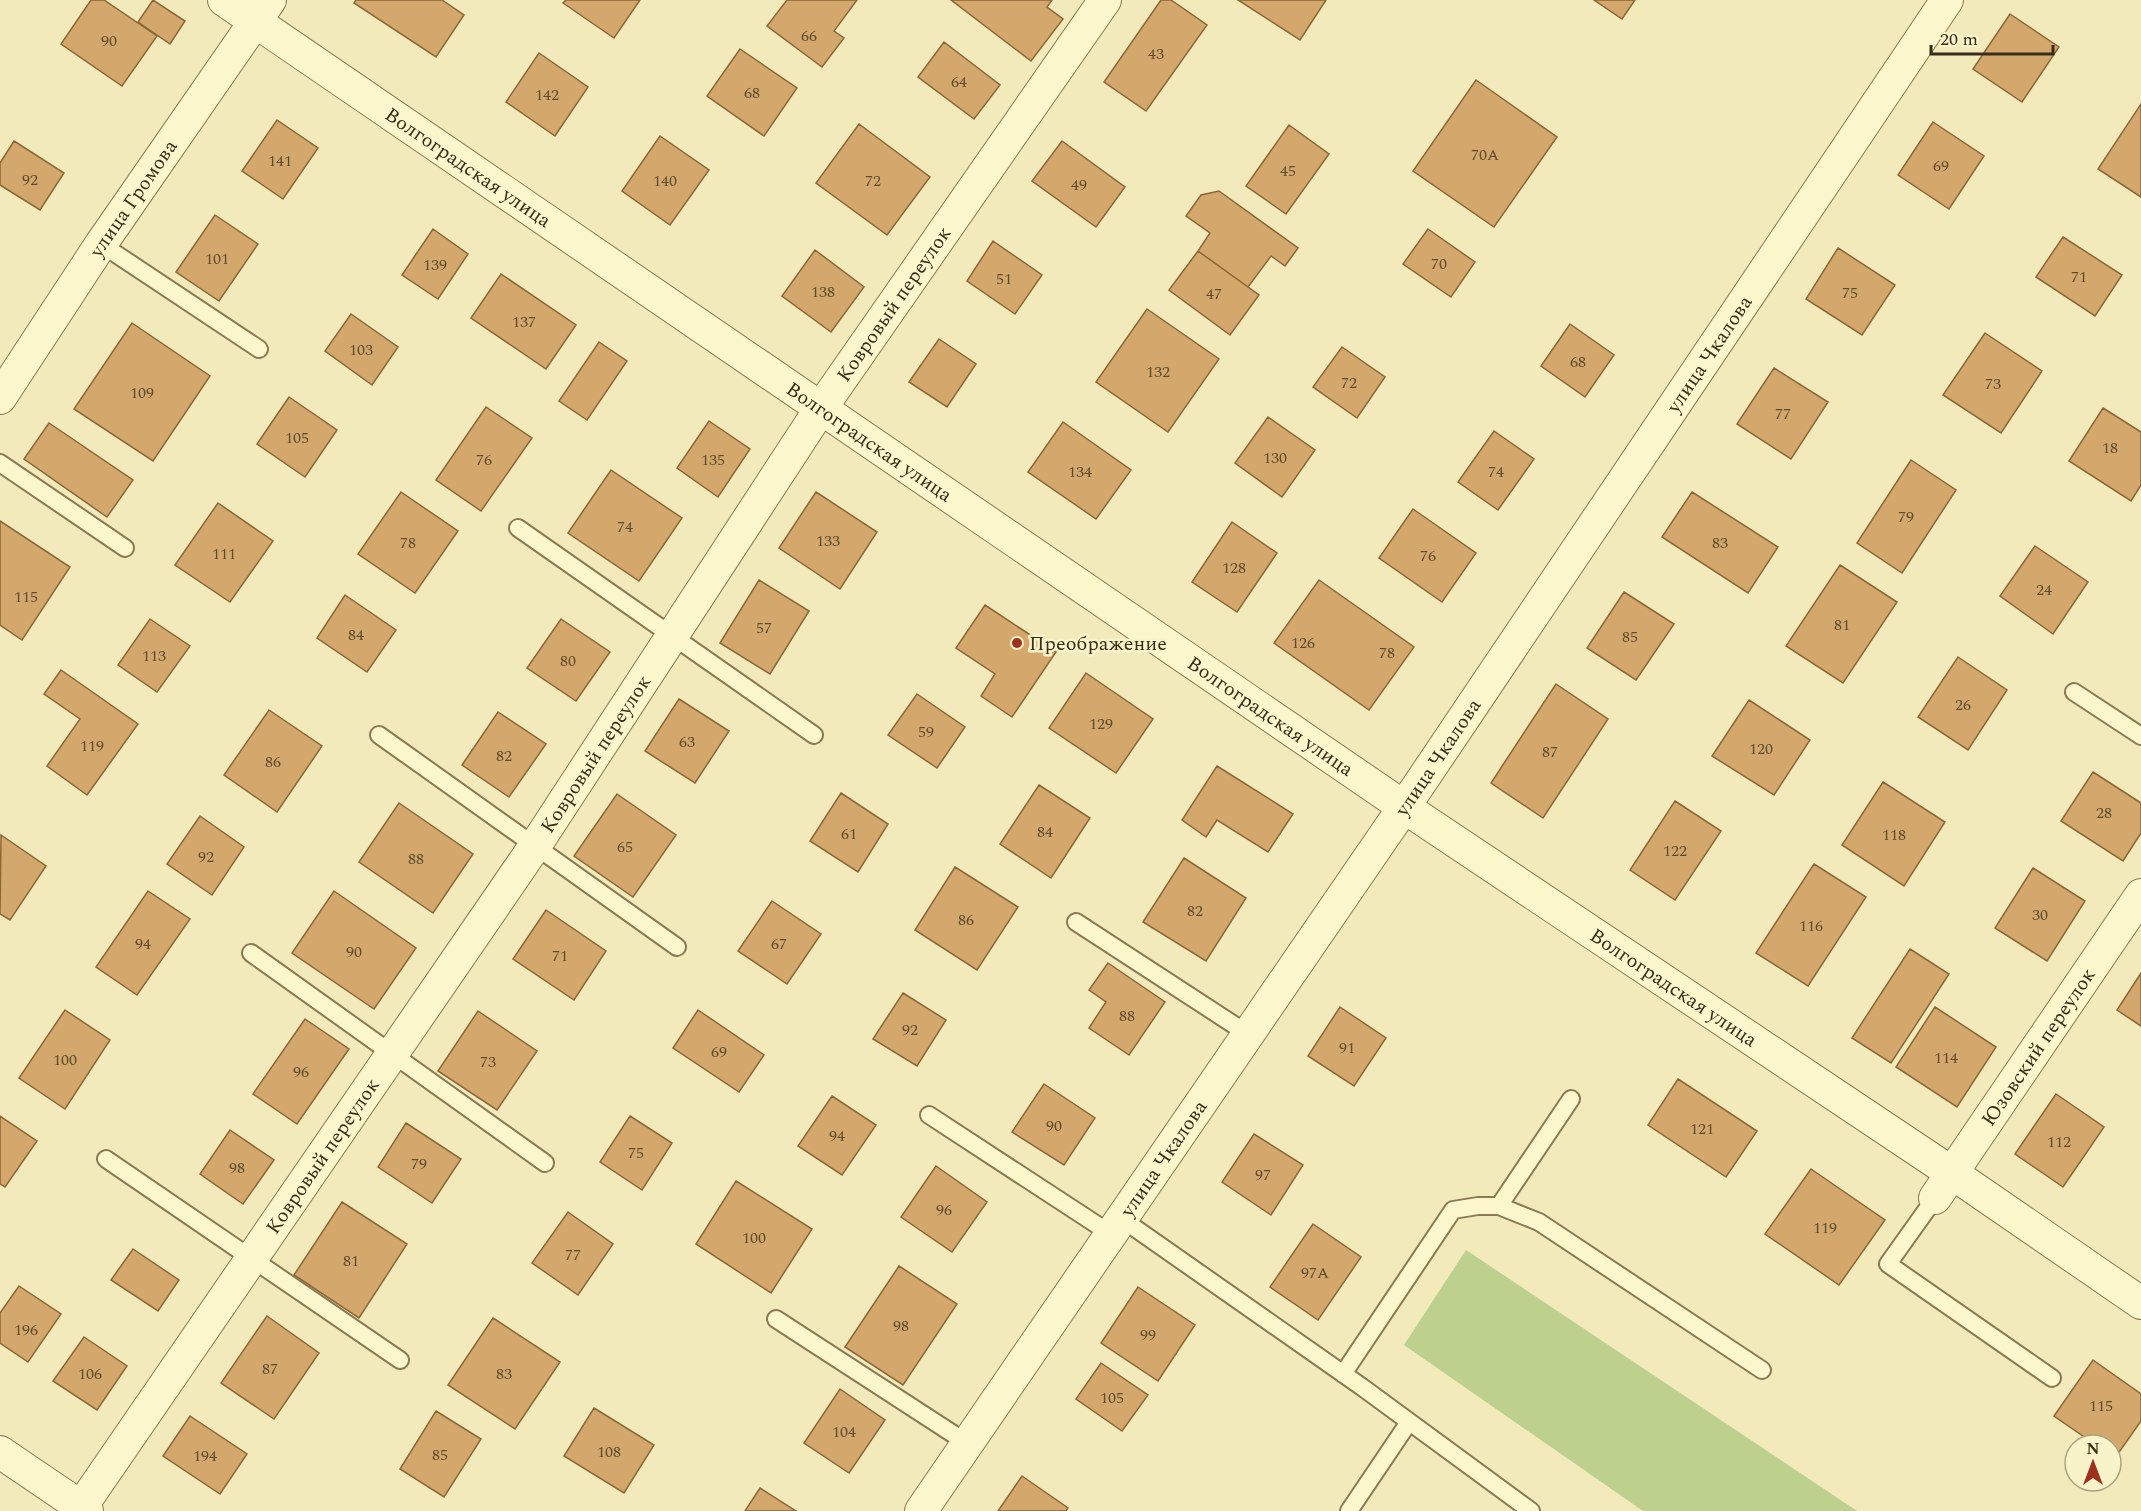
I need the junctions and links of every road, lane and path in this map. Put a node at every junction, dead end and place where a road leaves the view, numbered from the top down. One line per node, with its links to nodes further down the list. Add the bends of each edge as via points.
1 (224, 0): 4 (street, Волгоградская улица)
2 (1105, 0): 8 (street, Ковровый переулок)
3 (1947, 0): 17 (street, улица Чкалова)
4 (263, 11): 5 (street, улица Громова); 8 (street, Волгоградская улица)
5 (101, 244): 6 (lane); 7 (street, улица Громова)
6 (259, 349)
7 (0, 398)
8 (821, 408): 12 (street, Ковровый переулок); 17 (street, Волгоградская улица)
9 (0, 463): 11 (lane)
10 (518, 528): 12 (lane)
11 (125, 548)
12 (672, 636): 15 (lane); 18 (street, Ковровый переулок)
13 (2074, 692): 16 (lane)
14 (380, 735): 18 (lane)
15 (814, 735)
16 (2141, 736)
17 (1404, 807): 23 (street, улица Чкалова); 29 (street, Волгоградская улица)
18 (535, 846): 21 (lane); 24 (street, Ковровый переулок)
19 (2141, 895): 29 (street, Юзовский переулок)
20 (1076, 922): 23 (lane)
21 (677, 947)
22 (251, 953): 24 (lane)
23 (1248, 1034): 31 (street, улица Чкалова)
24 (392, 1054): 28 (lane); 32 (street, Ковровый переулок)
25 (1571, 1099): 30 (lane)
26 (929, 1115): 31 (lane)
27 (105, 1159): 32 (lane)
28 (545, 1162)
29 (1943, 1185): 33 (street, Волгоградская улица); 38 (lane, via 1888,1264)
30 (1499, 1206): 36 (lane, via 1539,1222); 37 (lane, via 1453,1210)
31 (1116, 1226): 37 (lane); 40 (street, улица Чкалова)
32 (251, 1259): 35 (lane); 42 (street, Ковровый переулок)
33 (2141, 1302)
34 (776, 1319): 40 (lane)
35 (400, 1360)
36 (1762, 1370)
37 (1343, 1374): 39 (lane)
38 (2052, 1378)
39 (1409, 1422): 44 (lane); 45 (lane)
40 (967, 1443): 43 (street, улица Чкалова)
41 (0, 1452): 42 (street)
42 (84, 1509)
43 (921, 1511)
44 (1348, 1511)
45 (1531, 1511)

